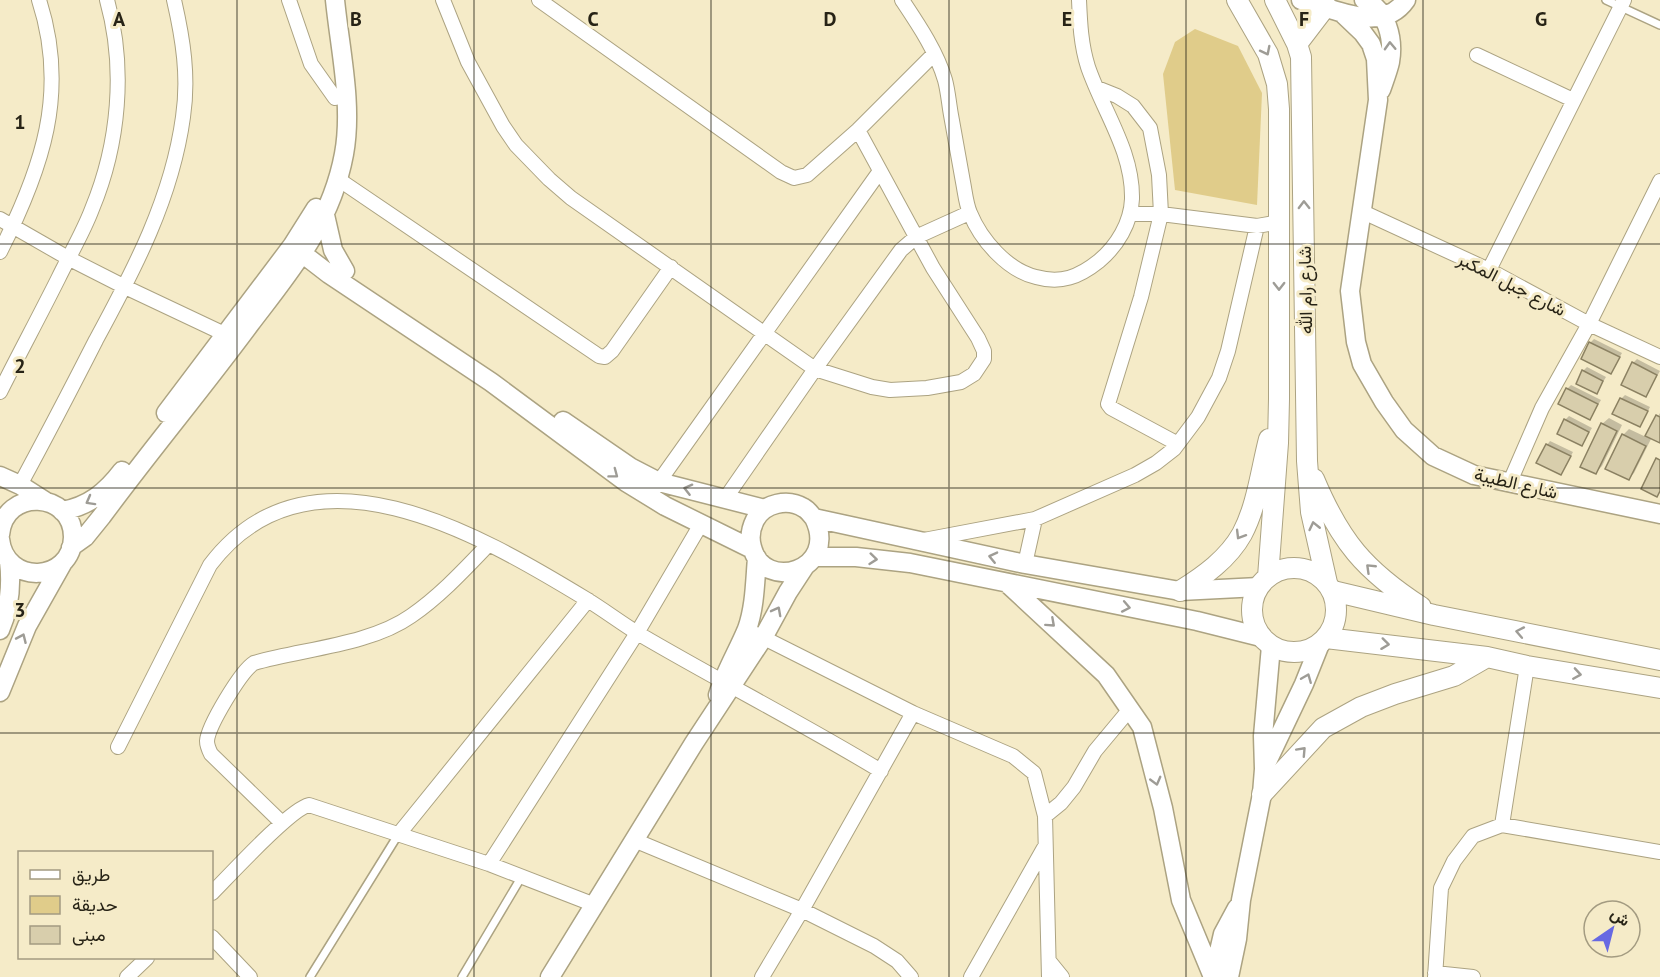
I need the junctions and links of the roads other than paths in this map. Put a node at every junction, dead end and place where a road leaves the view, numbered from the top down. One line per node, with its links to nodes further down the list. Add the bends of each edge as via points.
1 (39, 0): 40 (street, via 52,54 50,109 39,161)
2 (174, 0): 50 (street, via 185,86 178,151 144,249)
3 (289, 0): 26 (street, via 311,64)
4 (324, 0): 26 (street)
5 (335, 0): 31 (street, via 347,124)
6 (459, 0): 17 (street)
7 (539, 0): 29 (street, via 787,176 807,175)
8 (902, 0): 23 (street)
9 (1079, 0): 25 (street, via 1081,41)
10 (1237, 0): 39 (main road, شارع رام الله, one-way to 39, via 1268,54 1277,84 1281,141)
11 (1275, 0): 22 (main road, شارع رام الله)
12 (1301, 0): 19 (street)
13 (1364, 0): 20 (street)
14 (1406, 0): 20 (street)
15 (1606, 0): 18 (lane)
16 (109, 1): 45 (street, via 118,58 114,130 97,197)
17 (444, 3): 46 (street, via 481,87 516,145 571,198)
18 (1622, 4): 21 (lane); 28 (street)
19 (1334, 9): 20 (street, via 1359,17); 22 (main road); 27 (street, شارع الطيبة, via 1371,44 1376,58)
20 (1384, 18): 27 (street, شارع الطيبة, one-way to 20, via 1390,61 1389,29)
21 (1660, 25)
22 (1297, 44): 59 (main road, شارع رام الله, one-way to 22, via 1302,75)
23 (934, 54): 29 (street); 34 (street, via 945,81)
24 (1477, 55): 28 (street)
25 (1096, 88): 35 (street, via 1121,142 1131,189); 36 (street, via 1133,106 1150,128)
26 (335, 98): 43 (street, via 337,131 328,181)
27 (1378, 100): 33 (street, شارع الطيبة)
28 (1573, 100): 47 (street)
29 (858, 130): 30 (street)
30 (880, 171): 42 (street); 52 (street)
31 (338, 179): 37 (street); 46 (street, via 599,357 612,351)
32 (1660, 181): 51 (street)
33 (1363, 212): 47 (street, شارع جبل المكبر); 61 (street, شارع الطيبة, via 1350,291 1362,364 1404,430 1433,456 1474,475)
34 (969, 213): 35 (street, via 1008,264 1046,280 1079,275 1106,255); 42 (street)
35 (1131, 214): 36 (street)
36 (1161, 214): 41 (street); 58 (street, via 1141,297 1108,404)
37 (325, 215): 43 (street); 48 (street)
38 (0, 219): 40 (street)
39 (1279, 222): 41 (street); 57 (main road, شارع رام الله, one-way to 57)
40 (13, 226): 44 (street); 45 (street)
41 (1257, 226): 58 (street, via 1219,378)
42 (916, 237): 55 (street, via 901,250); 55 (street, via 978,338 984,351 981,366 961,382 890,390)
43 (301, 246): 48 (street); 49 (street); 53 (street)
44 (0, 252)
45 (68, 258): 50 (street); 56 (street)
46 (671, 267): 52 (street)
47 (1490, 270): 51 (street, شارع جبل المكبر)
48 (337, 272): 49 (street); 63 (street, via 626,482)
49 (288, 273): 53 (street)
50 (125, 287): 53 (street); 62 (street)
51 (1589, 324): 54 (street, شارع جبل المكبر); 61 (street, via 1542,408)
52 (765, 333): 55 (street); 63 (street)
53 (232, 338): 65 (street, one-way to 65, via 108,488 83,505); 77 (street, via 102,516)
54 (1660, 357)
55 (815, 369): 64 (street)
56 (0, 392)
57 (1279, 399): 80 (main road, شارع رام الله); 83 (main road, one-way to 83, via 1250,516 1241,535 1226,555)
58 (1178, 444): 69 (street, via 1135,475)
59 (1306, 461): 82 (main road, شارع رام الله, one-way to 59, via 1311,512); 85 (main road, one-way to 59, via 1392,588 1365,564 1328,512)
60 (1, 476): 62 (street)
61 (1509, 484): 67 (street, شارع الطيبة)
62 (20, 485): 65 (street)
63 (654, 489): 64 (street, one-way to 63); 70 (street)
64 (725, 499): 66 (street)
65 (54, 506): 71 (street, via 30,501 14,507 3,521); 77 (street, via 67,517 73,532)
66 (765, 509): 68 (street, via 778,503 792,503); 76 (street, via 752,527)
67 (1660, 514)
68 (814, 518): 73 (street); 78 (street, via 820,537)
69 (1035, 519): 73 (street); 79 (street)
70 (701, 524): 76 (street); 88 (street)
71 (0, 535)
72 (0, 539): 75 (street)
73 (919, 541): 79 (street, one-way to 73)
74 (488, 545): 84 (street); 100 (street, via 446,525 376,503 305,504 264,519 225,545 210,565); 105 (street, via 452,583 396,625 375,634 254,663 242,674 212,726 208,748)
75 (3, 551): 77 (street, via 15,567 31,573 48,571); 87 (street, via 11,575 10,601)
76 (754, 554): 78 (street, via 767,567 780,572 793,572); 86 (street, via 753,600)
77 (67, 555): 97 (street, one-way to 77, via 27,626)
78 (810, 562): 81 (street, one-way to 81, via 856,557 910,563); 89 (street, one-way to 78)
79 (1025, 564): 83 (street)
80 (1263, 582): 82 (main road, via 1278,571 1300,569); 83 (street); 91 (main road, via 1253,610 1254,622)
81 (1008, 584): 91 (street, one-way to 91, via 1197,621); 98 (street, one-way to 98, via 1106,675)
82 (1330, 587): 85 (main road); 90 (main road, via 1336,603 1335,615)
83 (1180, 591)
84 (588, 600): 88 (street); 107 (street)
85 (1434, 615): 93 (main road, one-way to 85)
86 (747, 627): 89 (street); 95 (street)
87 (0, 630)
88 (638, 633): 95 (street); 111 (street)
89 (762, 638): 95 (street); 99 (street)
90 (1323, 641): 91 (main road, via 1297,652); 92 (main road, one-way to 92); 101 (street, one-way to 90)
91 (1266, 642): 101 (street)
92 (1487, 657): 94 (main road); 103 (main road, one-way to 92, via 1323,728 1361,707 1454,675)
93 (1660, 660)
94 (1527, 666): 96 (main road, one-way to 96); 106 (street)
95 (728, 683): 102 (street); 108 (street)
96 (1660, 688)
97 (0, 692)
98 (1130, 709): 104 (street, via 1095,751 1074,787); 131 (street, one-way to 131, via 1142,727 1181,900)
99 (913, 713): 102 (street); 104 (street, via 1023,762 1034,773)
100 (118, 747)
101 (1264, 769): 103 (street)
102 (881, 771): 116 (street)
103 (1262, 794): 114 (street)
104 (1045, 816): 109 (street)
105 (282, 823): 107 (street, via 309,805); 113 (street)
106 (1502, 825): 110 (street); 120 (street, via 1473,836 1454,861 1441,888)
107 (398, 835): 111 (street); 123 (lane)
108 (634, 840): 115 (street); 116 (street)
109 (1046, 846): 119 (street); 128 (street)
110 (1660, 852)
111 (489, 864): 112 (street)
112 (522, 876): 115 (street); 124 (lane)
113 (213, 892)
114 (1241, 900): 131 (street, via 1223,934); 132 (street)
115 (594, 905): 125 (street)
116 (802, 910): 126 (street); 127 (street, via 886,952)
117 (213, 938): 122 (street)
118 (145, 959): 121 (street)
119 (1048, 961): 129 (street); 130 (street)
120 (1435, 975): 133 (street)
121 (127, 977)
122 (250, 977)
123 (310, 977)
124 (462, 977)
125 (550, 977)
126 (762, 977)
127 (910, 977)
128 (971, 977)
129 (1049, 977)
130 (1062, 977)
131 (1213, 977)
132 (1229, 977)
133 (1473, 977)

